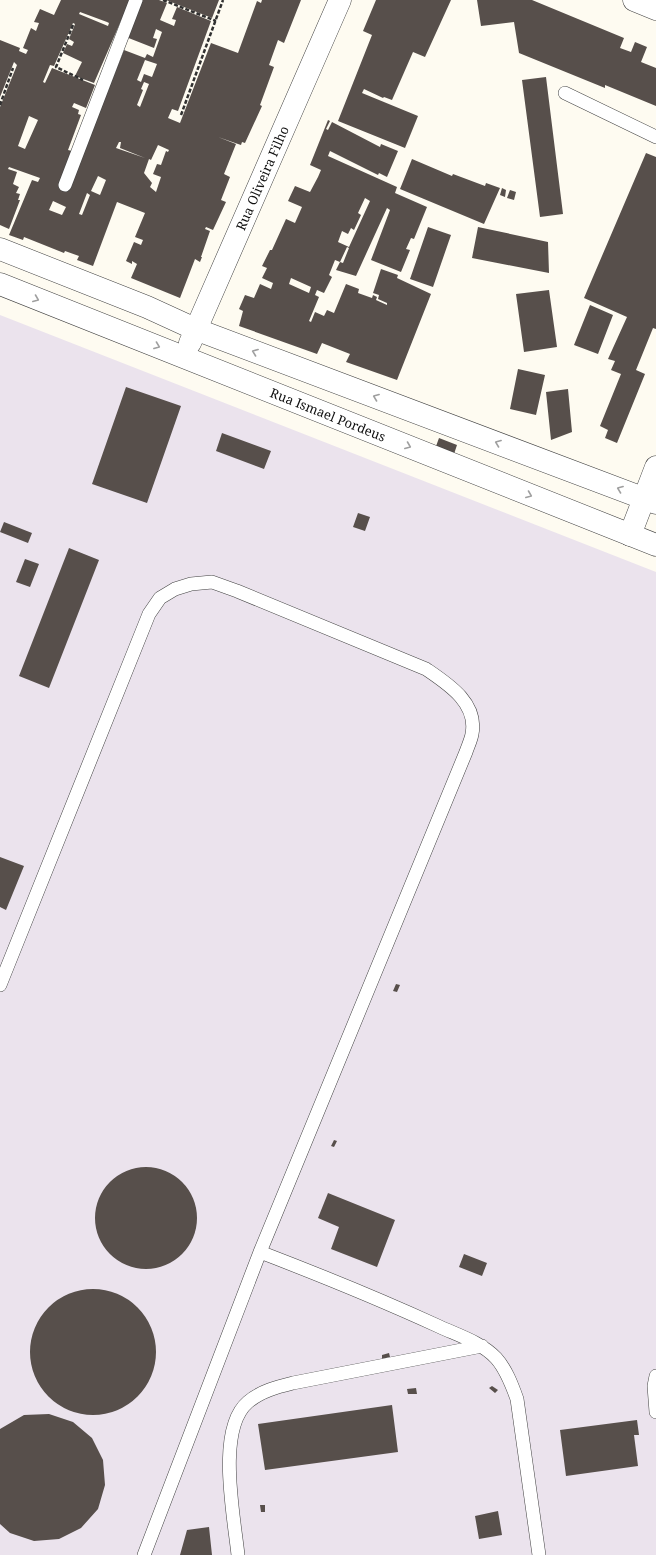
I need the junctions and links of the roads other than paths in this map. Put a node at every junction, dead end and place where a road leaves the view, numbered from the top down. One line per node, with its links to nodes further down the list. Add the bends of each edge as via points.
1 (136, 0): 7 (lane)
2 (340, 0): 10 (street, Rua Oliveira Filho)
3 (634, 0): 4 (street)
4 (656, 9)
5 (565, 93): 6 (lane)
6 (656, 137)
7 (65, 185)
8 (0, 249): 10 (street, via 147,307)
9 (0, 284): 11 (street, Rua Ismael Pordeus, one-way to 11)
10 (194, 329): 11 (street, Rua Oliveira Filho); 13 (street, one-way to 10)
11 (184, 357): 14 (street, Rua Ismael Pordeus, one-way to 14)
12 (656, 467): 13 (street)
13 (650, 501): 14 (street)
14 (630, 535): 15 (street, Rua Ismael Pordeus)
15 (656, 545)
16 (0, 985): 17 (lane, via 149,614 160,598 175,589 191,584 212,582 426,669 459,695 470,712 472,733 466,752)
17 (260, 1252): 18 (lane, via 362,1292); 21 (lane)
18 (482, 1346): 22 (lane, via 293,1383 267,1390 248,1402 237,1417 230,1437); 23 (lane, via 496,1358 509,1378 517,1399)
19 (656, 1376): 20 (lane)
20 (656, 1412)
21 (144, 1555)
22 (238, 1555)
23 (539, 1555)

